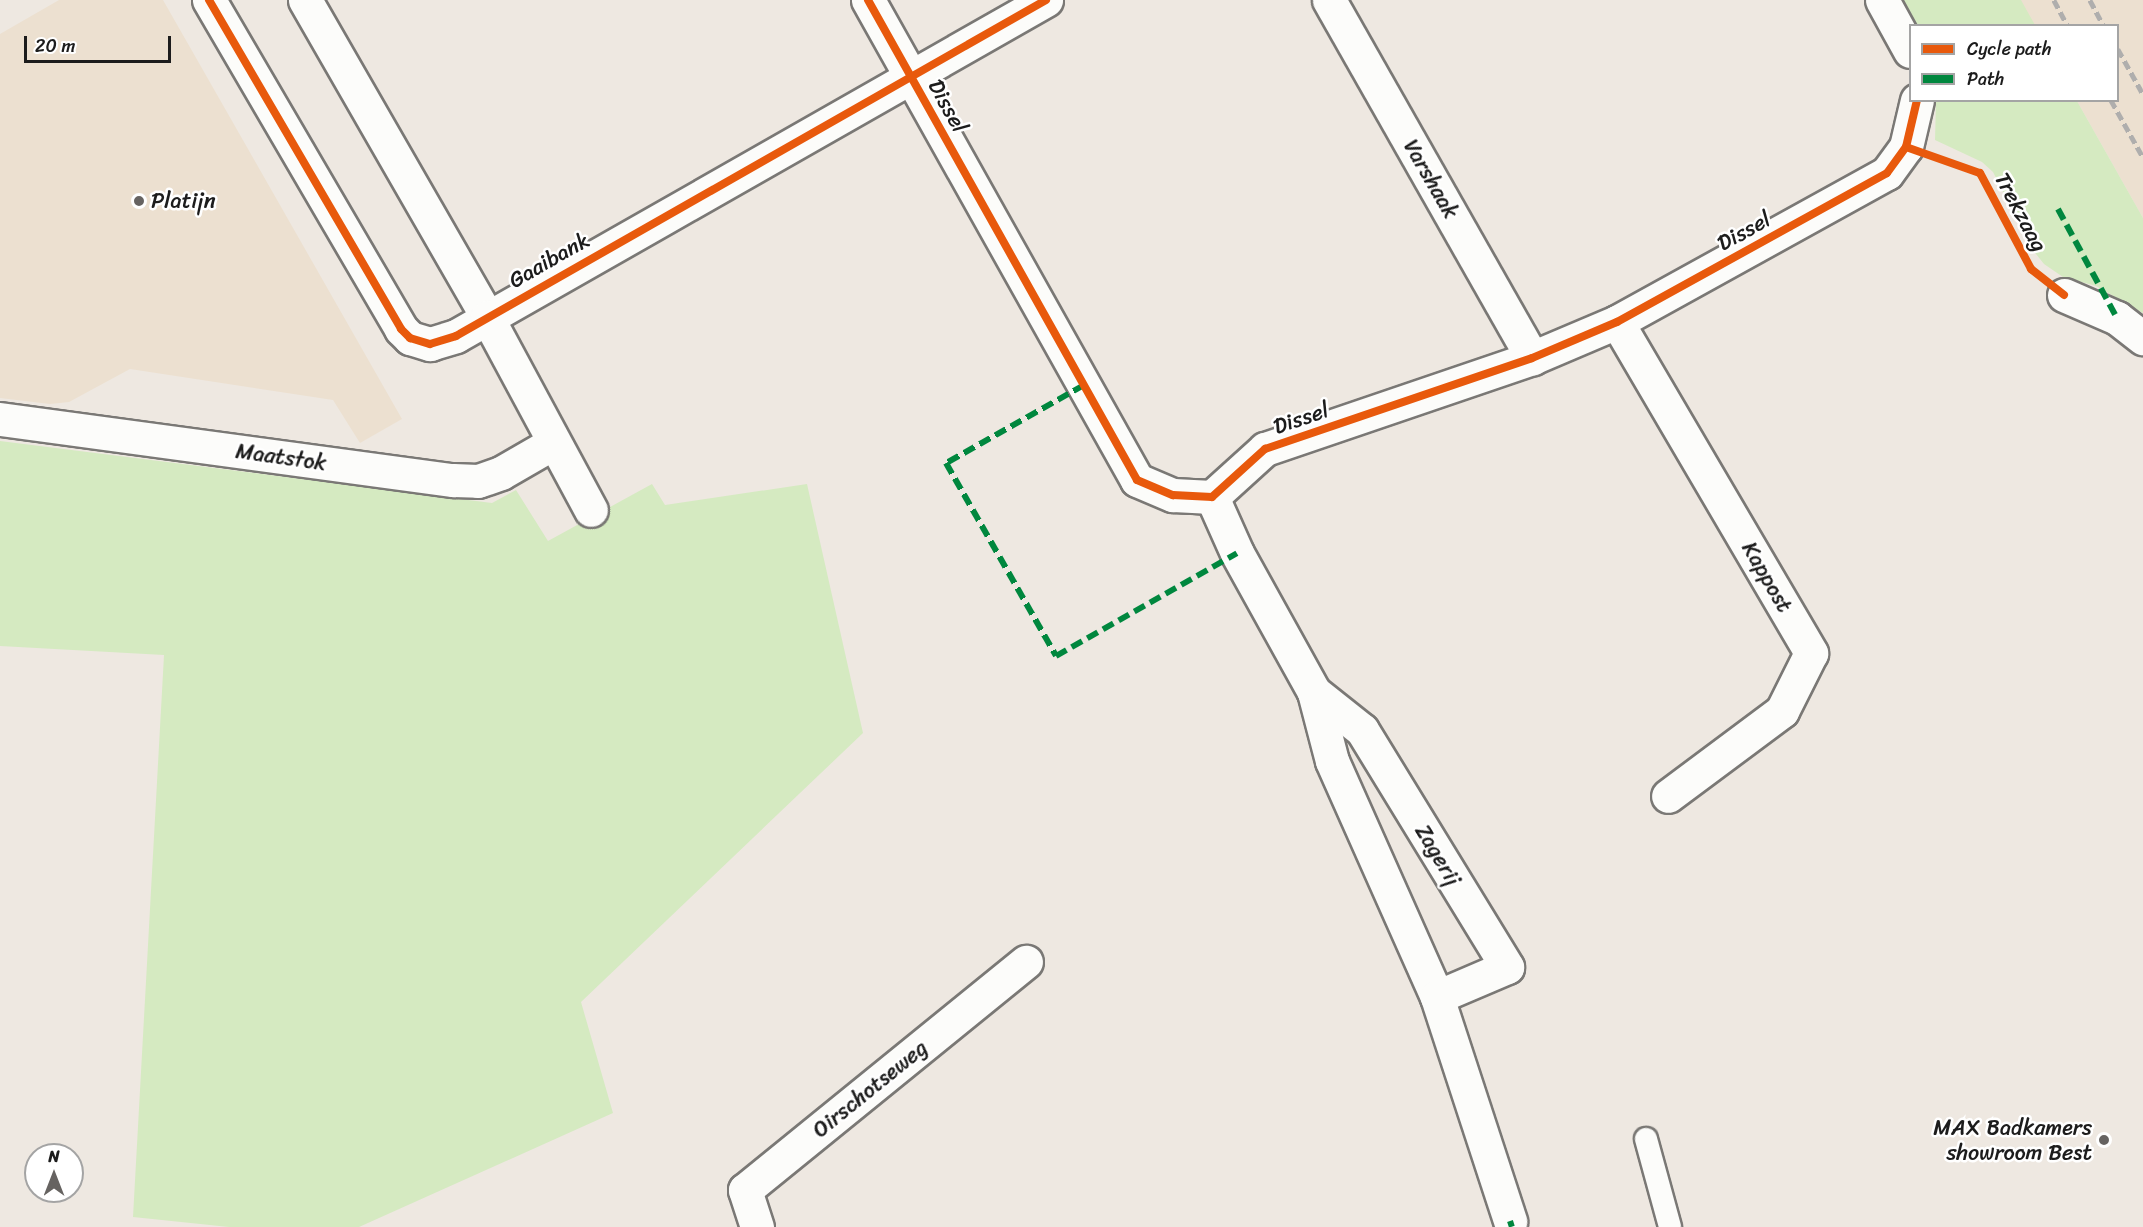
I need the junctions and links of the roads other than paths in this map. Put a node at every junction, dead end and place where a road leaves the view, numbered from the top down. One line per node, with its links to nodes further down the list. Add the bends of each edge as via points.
1 (209, 0): 11 (street, Gaaibank, via 402,329 410,338 430,344 456,336)
2 (305, 0): 11 (street)
3 (868, 0): 8 (street, Dissel)
4 (1046, 0): 8 (street, Gaaibank)
5 (1329, 0): 14 (street, Varshaak)
6 (1882, 0): 7 (street)
7 (1909, 47)
8 (910, 75): 11 (street, Gaaibank); 17 (street, Dissel, via 1137,480 1173,495)
9 (1917, 102): 12 (street, Dissel, via 1906,147 1887,173)
10 (2064, 295): 13 (street, via 2117,318)
11 (487, 317): 16 (street)
12 (1617, 322): 14 (street, Dissel); 20 (street, Kappost, via 1811,653 1782,711)
13 (2143, 338)
14 (1532, 358): 17 (street, Dissel, via 1265,449)
15 (0, 420): 16 (street, Maatstok, via 453,480 478,481 501,473)
16 (553, 443): 18 (street)
17 (1212, 497): 19 (street, Zagerij, via 1237,553)
18 (591, 510)
19 (1314, 692): 22 (street, Zagerij, via 1332,761); 22 (street, Zagerij, via 1362,730 1506,967)
20 (1668, 796)
21 (1026, 962): 25 (street, Oirschotseweg, via 745,1190)
22 (1437, 997): 24 (street, Zagerij)
23 (1646, 1139): 26 (lane)
24 (1510, 1221)
25 (757, 1227)
26 (1670, 1227)

